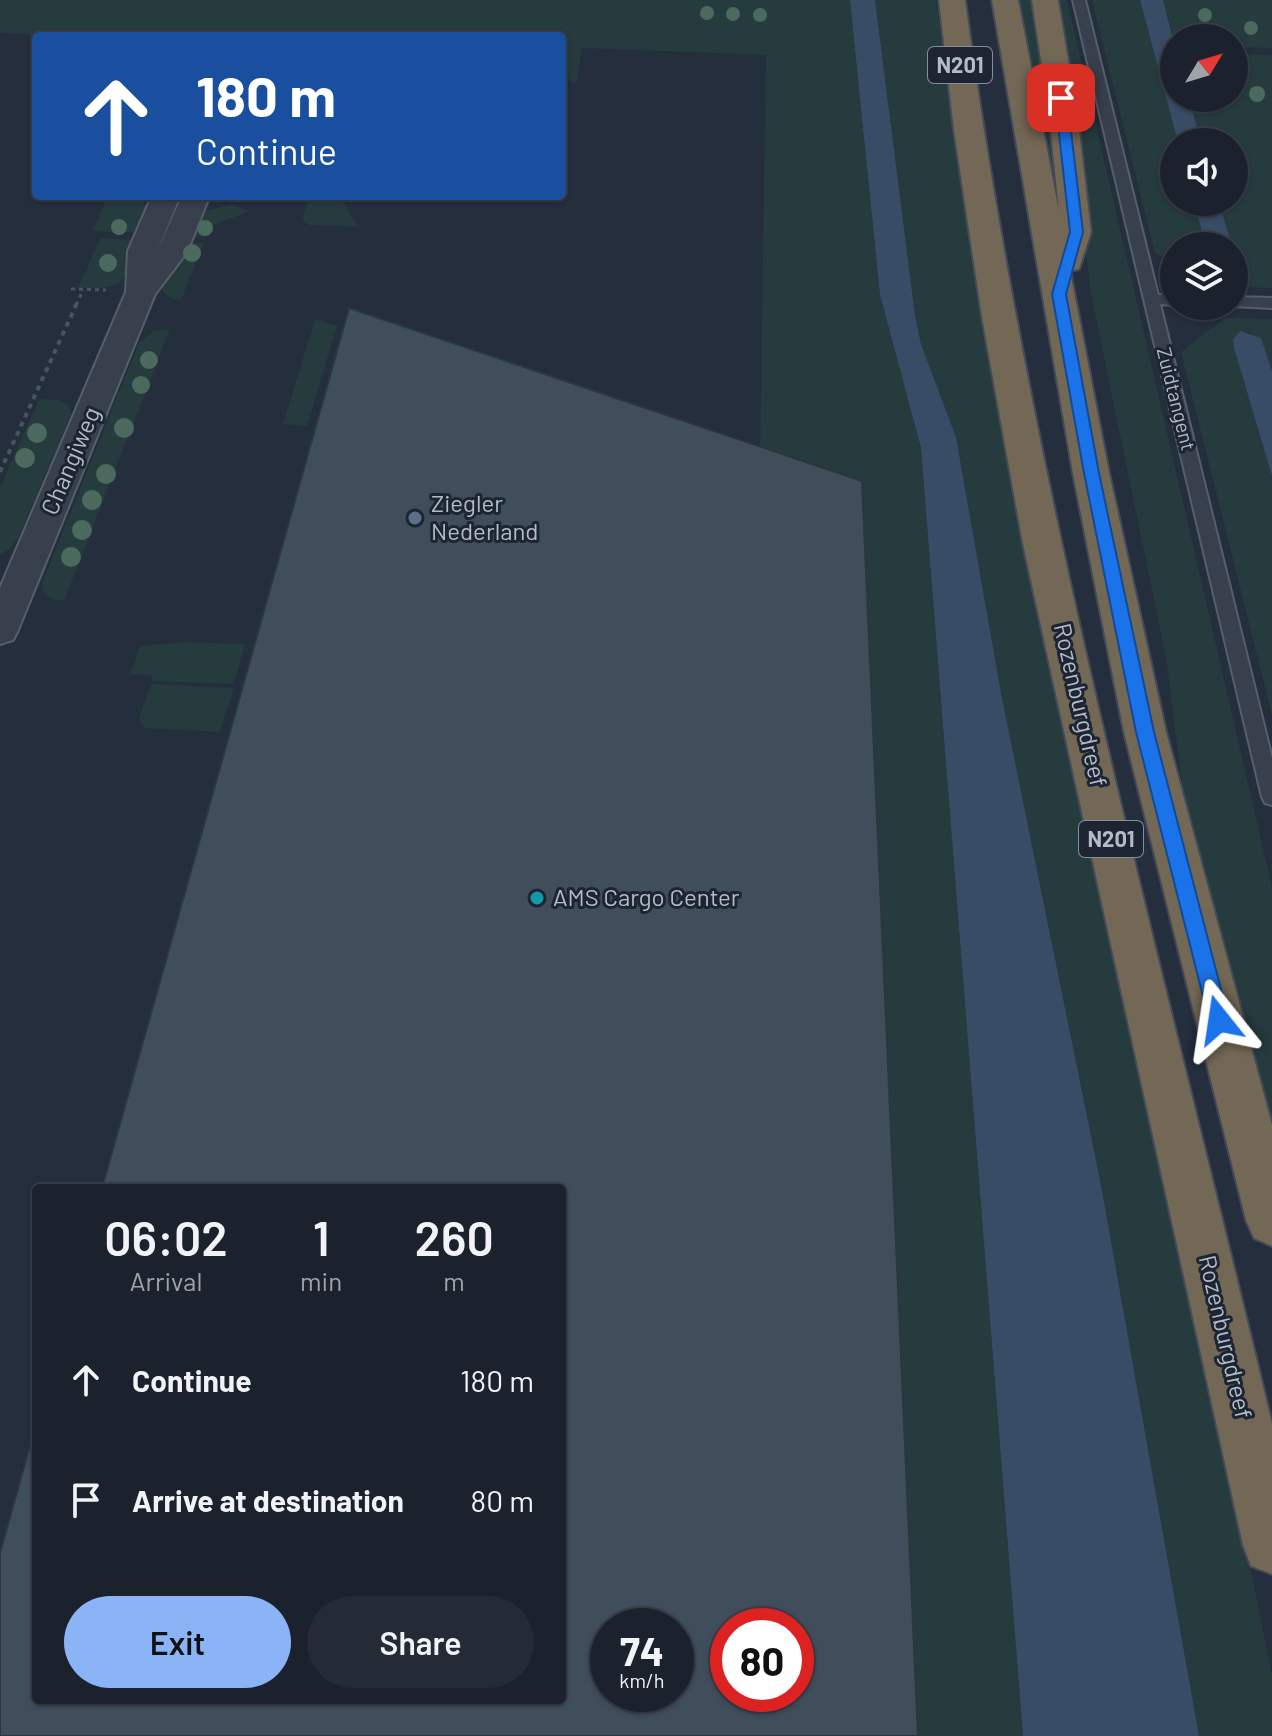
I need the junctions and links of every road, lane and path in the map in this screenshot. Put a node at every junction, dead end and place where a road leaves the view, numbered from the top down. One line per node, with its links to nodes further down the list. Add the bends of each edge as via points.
1 (952, 0): 18 (highway, Rozenburgdreef / N201, via 993,286 1042,544)
2 (1005, 0): 9 (highway, N201)
3 (1045, 0): 9 (highway, via 1076,232)
4 (1079, 0): 10 (lane, Zuidtangent)
5 (164, 200): 8 (street, Changiweg, via 142,251)
6 (199, 200): 8 (street, Changiweg, via 173,252)
7 (71, 289): 14 (path, via 83,290)
8 (141, 292): 15 (street, Changiweg)
9 (1059, 294): 17 (highway, N201, via 1145,732)
10 (1151, 299): 11 (lane); 16 (lane, Zuidtangent)
11 (1160, 299)
12 (1248, 302): 13 (lane)
13 (1272, 303)
14 (0, 472)
15 (0, 630)
16 (1272, 797)
17 (1272, 1220)
18 (1272, 1545)

